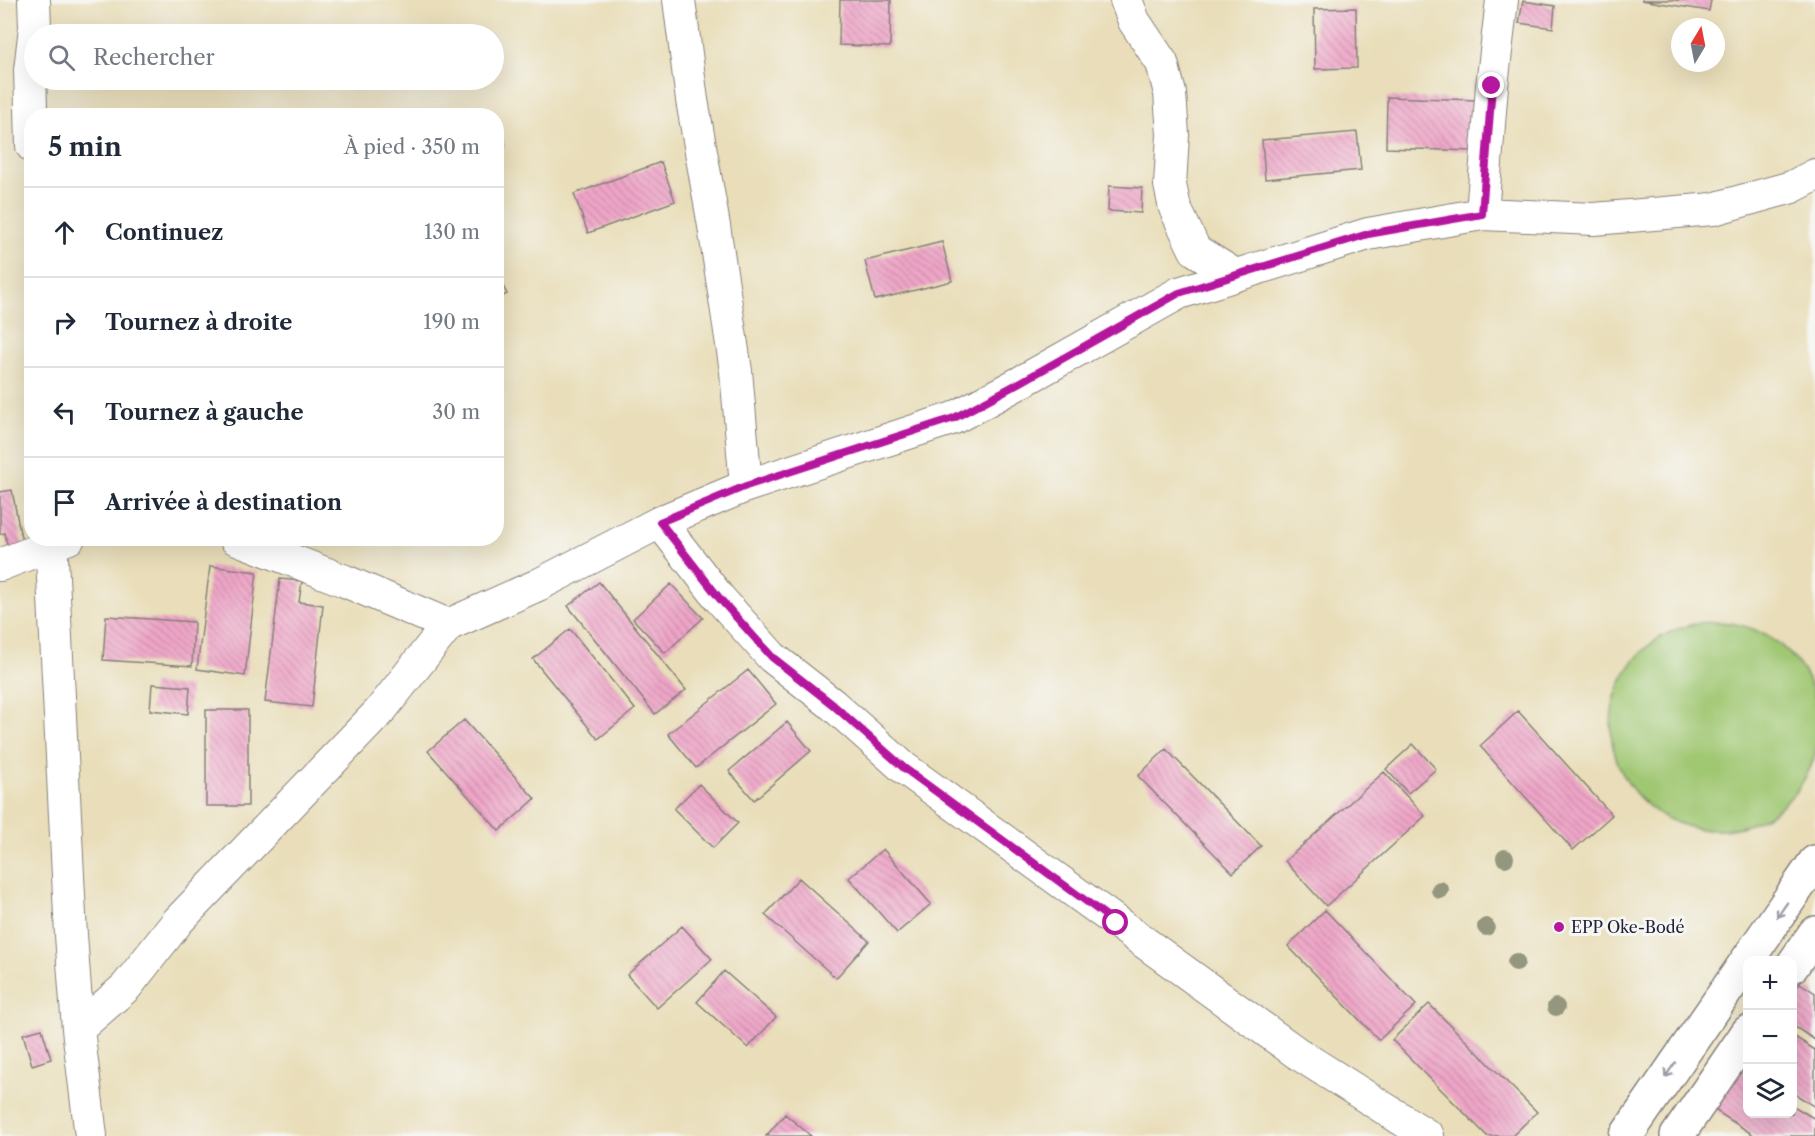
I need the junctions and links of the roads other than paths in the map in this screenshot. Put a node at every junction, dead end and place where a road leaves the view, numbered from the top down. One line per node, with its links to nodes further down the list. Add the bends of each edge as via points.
1 (34, 0): 5 (street)
2 (679, 0): 13 (street, via 736,371)
3 (1126, 0): 10 (street, via 1134,21 1162,63 1170,93 1170,185 1175,208)
4 (1502, 0): 9 (street)
5 (35, 24)
6 (30, 90): 7 (street)
7 (30, 108)
8 (1815, 175): 9 (street, via 1792,187 1713,208 1594,219)
9 (1482, 214): 11 (street, via 1368,234)
10 (1195, 250): 11 (street); 12 (street)
11 (1235, 275): 12 (street)
12 (1179, 293): 13 (street, via 954,418)
13 (746, 486): 14 (street)
14 (660, 522): 19 (street, via 538,585); 26 (street, via 772,657 904,768 1297,1053)
15 (45, 546): 18 (street)
16 (57, 546): 23 (street, via 70,924)
17 (255, 546): 19 (street)
18 (0, 565)
19 (448, 625): 23 (street, via 380,711 178,921 126,987)
20 (1815, 862): 27 (main road, one-way to 27)
21 (1815, 933): 22 (main road)
22 (1797, 959)
23 (78, 1029): 25 (street)
24 (1743, 1039): 28 (main road)
25 (91, 1136)
26 (1428, 1136)
27 (1626, 1136)
28 (1677, 1136)

